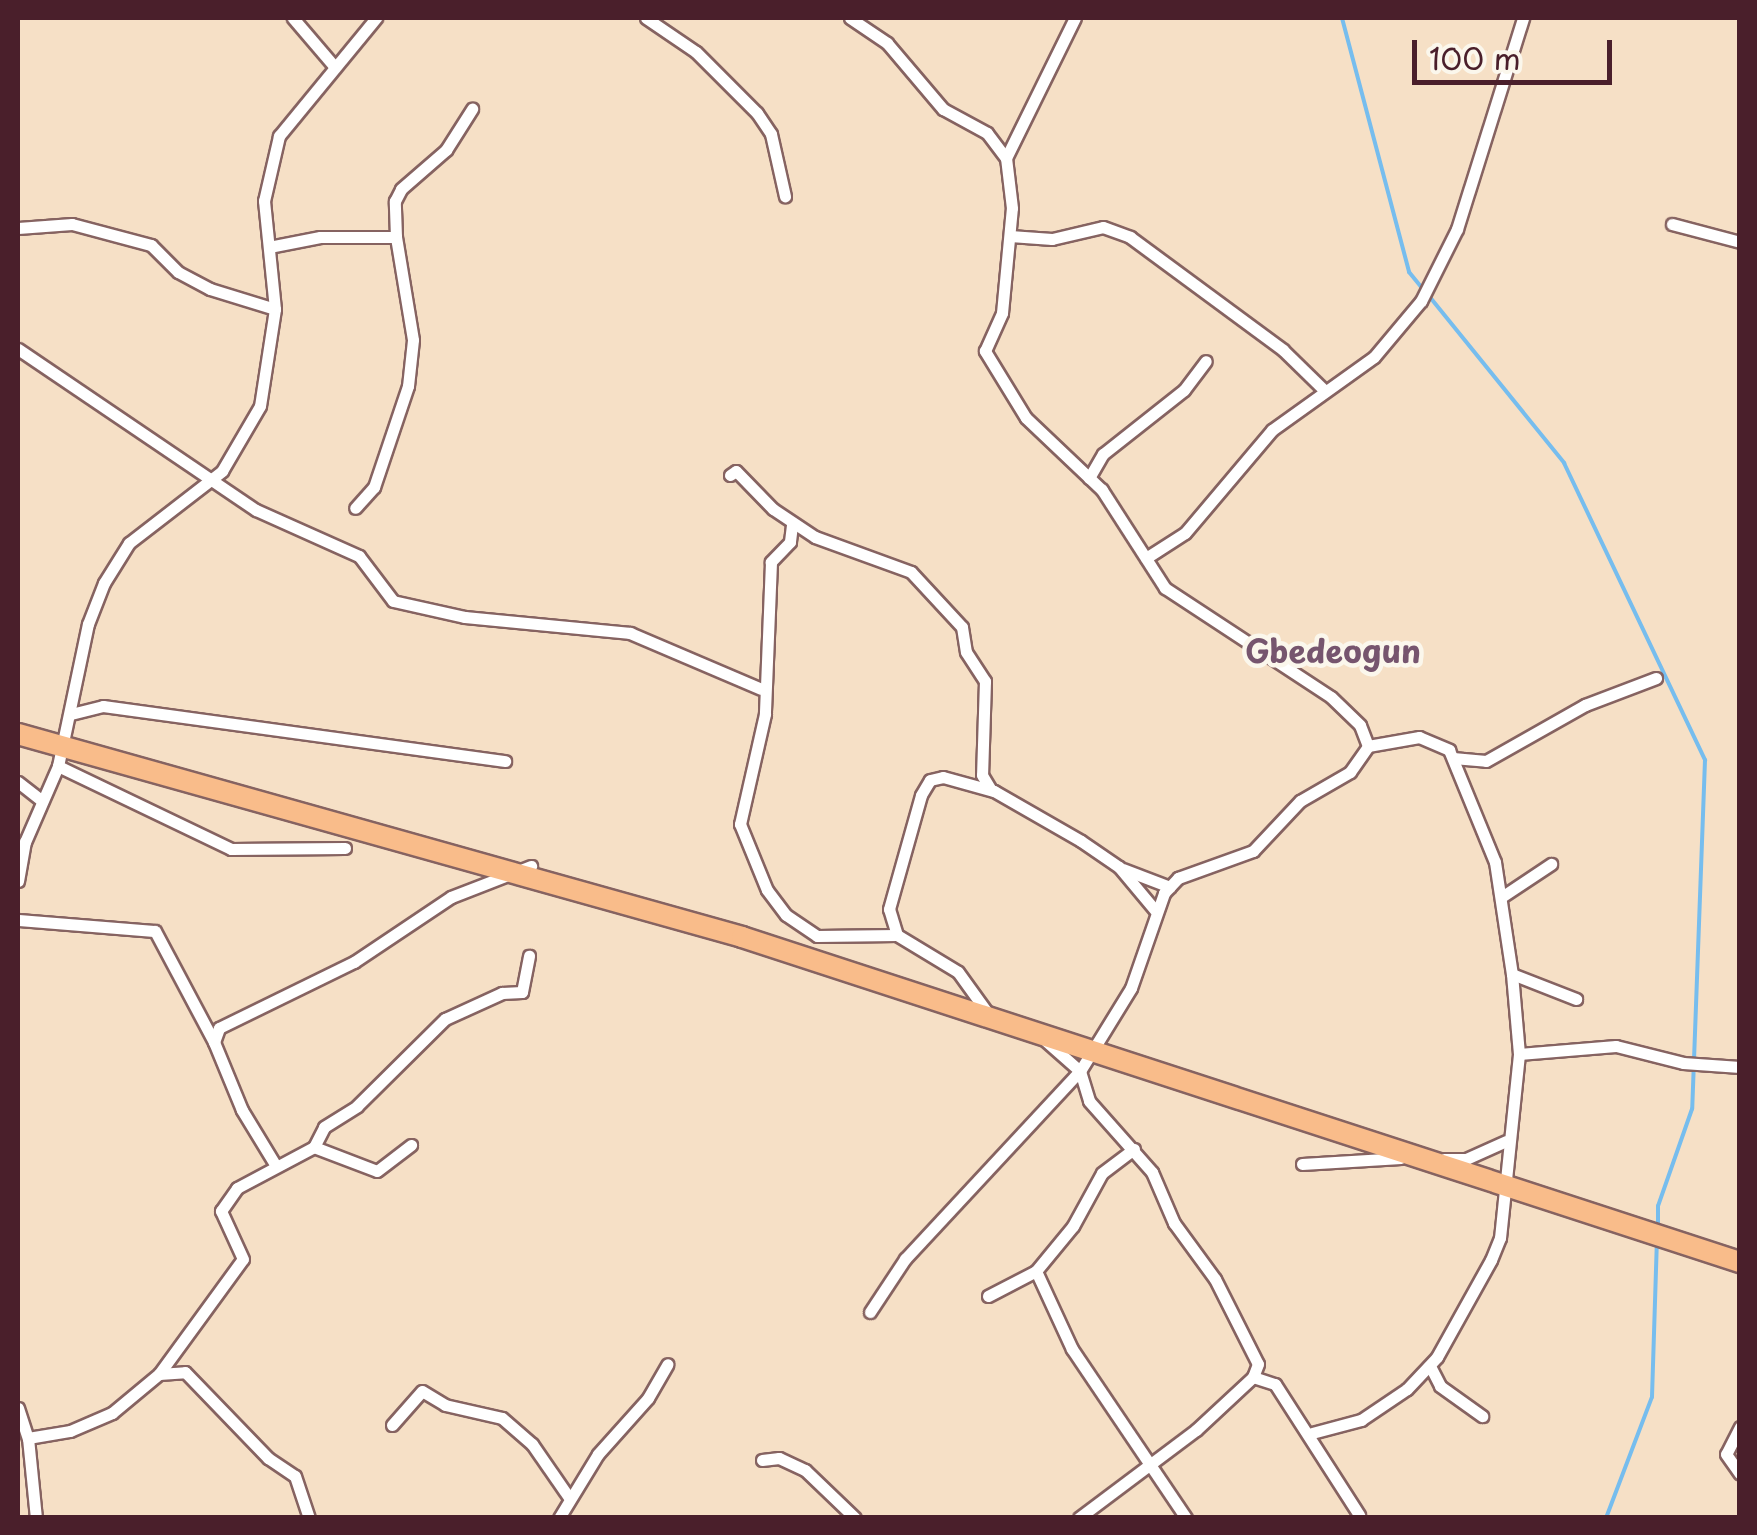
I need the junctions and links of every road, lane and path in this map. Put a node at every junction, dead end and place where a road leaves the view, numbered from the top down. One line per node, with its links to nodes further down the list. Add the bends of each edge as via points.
1 (293, 18): 7 (street)
2 (376, 18): 7 (street)
3 (646, 18): 10 (street, via 696,52 756,113 770,134)
4 (850, 18): 9 (street, via 888,43 942,108 987,133)
5 (1075, 18): 9 (street)
6 (1522, 18): 20 (street, via 1442,264 1422,301 1374,356)
7 (334, 66): 16 (street, via 279,136 264,201)
8 (472, 109): 14 (street, via 446,150 402,189 395,201)
9 (1006, 158): 13 (street)
10 (785, 196)
11 (1672, 224): 15 (street)
12 (18, 228): 17 (street, via 72,224 152,245 194,281)
13 (1010, 236): 20 (street, via 1052,240 1103,227 1130,236 1283,350); 23 (street, via 1002,314 985,351 1026,418)
14 (396, 237): 16 (street, via 320,237); 24 (street, via 412,340 408,386 374,487)
15 (1740, 242)
16 (269, 247): 17 (street)
17 (274, 309): 22 (street, via 260,406 238,450)
18 (18, 349): 22 (street)
19 (1206, 361): 23 (street, via 1184,390 1103,454)
20 (1324, 390): 26 (street, via 1261,442 1184,534)
21 (730, 475): 25 (street, via 736,471)
22 (211, 478): 28 (street, via 256,510 359,556 393,601 465,617 630,633); 29 (street, via 130,543 104,583 88,624)
23 (1089, 478): 26 (street)
24 (355, 508)
25 (792, 525): 28 (street, via 790,542 771,562); 36 (street, via 911,572 962,627 966,652 986,680 982,775)
26 (1146, 558): 31 (street, via 1165,588 1331,697 1360,725)
27 (1656, 678): 32 (street, via 1585,705 1486,761)
28 (761, 690): 47 (street, via 765,714 740,824 767,890 786,915 817,936)
29 (71, 714): 33 (street, via 103,706); 34 (street)
30 (18, 734): 61 (highway, via 742,937)
31 (1368, 746): 32 (street, via 1419,737 1438,741); 43 (street, via 1350,772 1300,801 1253,851)
32 (1453, 758): 44 (street)
33 (505, 761)
34 (58, 766): 37 (street); 38 (street, via 231,849)
35 (18, 782): 37 (street)
36 (992, 790): 41 (street); 47 (street, via 930,780 889,910)
37 (41, 800): 42 (street)
38 (345, 848)
39 (1552, 864): 44 (street)
40 (531, 866): 51 (street, via 451,897 354,962 239,1015 219,1028)
41 (1119, 867): 43 (street); 45 (street)
42 (18, 881)
43 (1170, 887): 45 (street)
44 (1503, 896): 49 (street)
45 (1155, 910): 54 (street, via 1131,988)
46 (18, 920): 51 (street, via 155,930)
47 (896, 935): 54 (street, via 958,972 989,1015 1036,1032)
48 (529, 956): 57 (street, via 522,992 502,992 445,1019 357,1106 324,1127)
49 (1512, 974): 50 (street); 52 (street)
50 (1576, 999)
51 (214, 1042): 60 (street, via 242,1110)
52 (1518, 1054): 53 (street, via 1616,1046 1682,1063); 55 (street)
53 (1740, 1067)
54 (1080, 1070): 58 (street, via 1089,1101); 64 (street, via 905,1259)
55 (1506, 1142): 59 (street, via 1466,1159); 66 (street, via 1500,1238)
56 (411, 1145): 57 (street, via 377,1170)
57 (314, 1147): 60 (street)
58 (1134, 1150): 62 (street, via 1102,1173 1066,1237); 67 (street, via 1244,1330)
59 (1302, 1164)
60 (276, 1166): 68 (street, via 224,1202 221,1210 243,1260)
61 (1740, 1262)
62 (1036, 1271): 63 (street); 76 (street, via 1072,1349 1131,1427 1141,1453)
63 (988, 1296)
64 (870, 1312)
65 (668, 1364): 78 (street)
66 (1430, 1366): 70 (street, via 1440,1386); 73 (street, via 1361,1420)
67 (1259, 1373): 73 (street); 76 (street)
68 (158, 1374): 74 (street, via 112,1413); 81 (street, via 185,1372 268,1458 295,1476)
69 (18, 1408): 74 (street)
70 (1482, 1416)
71 (392, 1425): 78 (street, via 422,1391 445,1405 502,1418 532,1444)
72 (1740, 1428): 77 (street, via 1726,1454)
73 (1312, 1434): 79 (street)
74 (28, 1438): 80 (street)
75 (762, 1460): 83 (street, via 779,1458 805,1470)
76 (1154, 1462): 84 (street); 85 (street)
77 (1740, 1474)
78 (568, 1496): 82 (street)
79 (1360, 1515)
80 (36, 1518)
81 (308, 1518)
82 (559, 1518)
83 (855, 1518)
84 (1080, 1518)
85 (1186, 1518)

